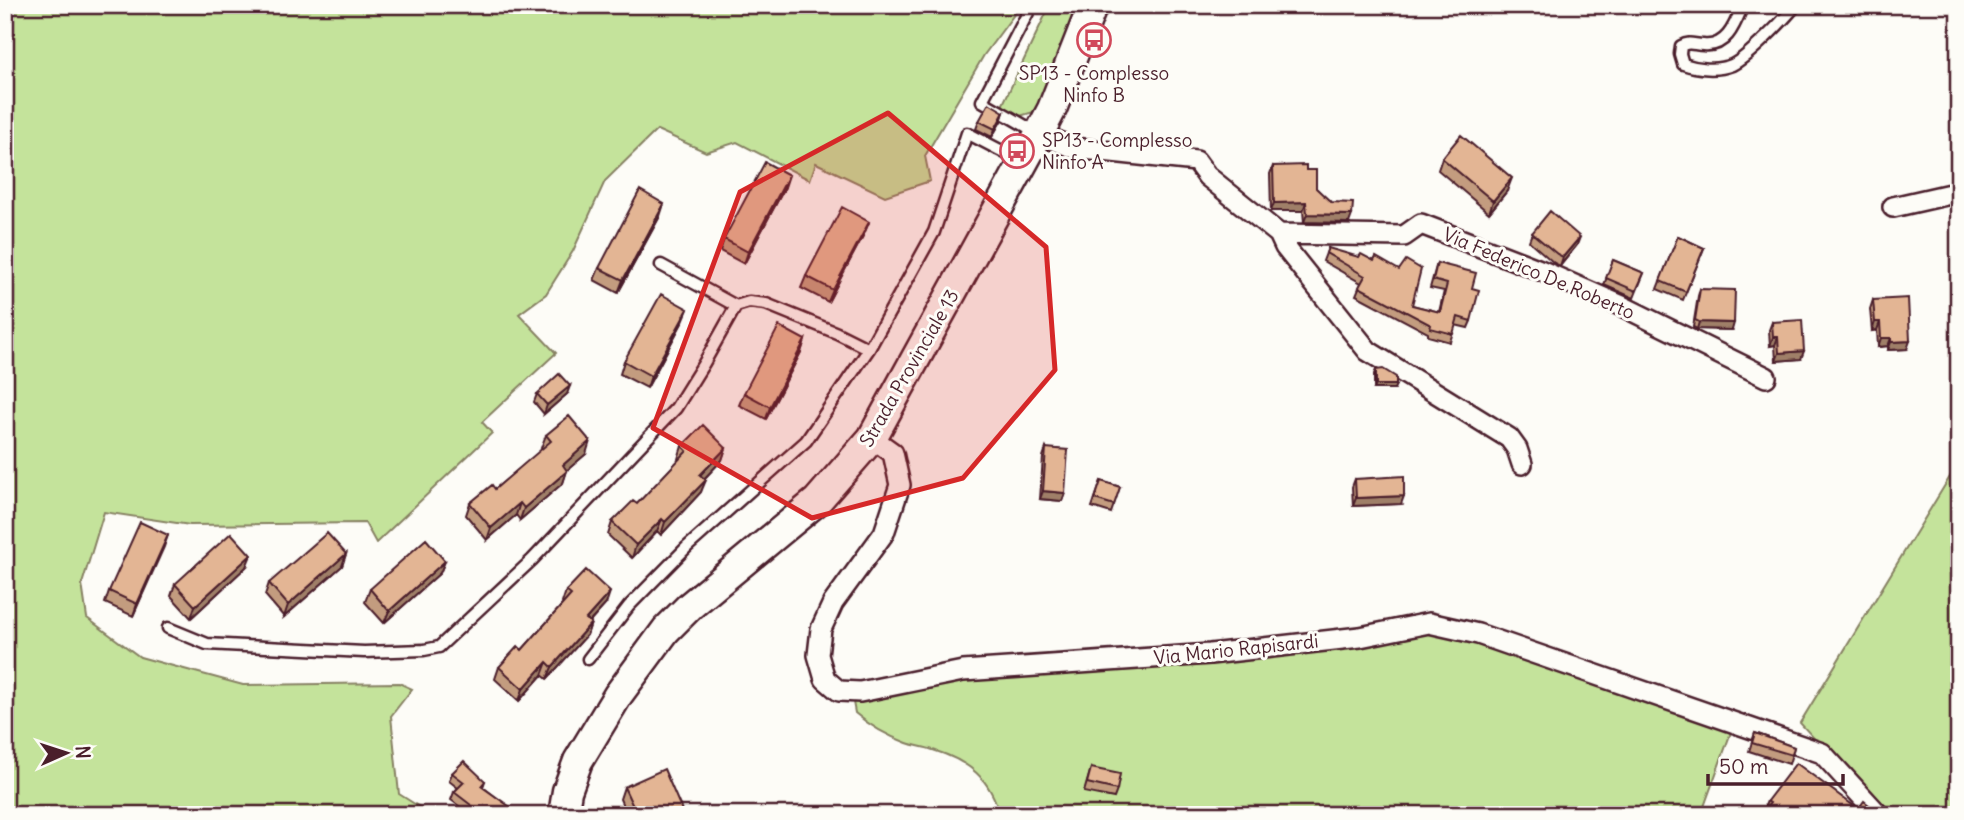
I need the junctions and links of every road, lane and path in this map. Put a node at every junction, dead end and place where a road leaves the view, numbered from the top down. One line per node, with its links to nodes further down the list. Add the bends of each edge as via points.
1 (1032, 5): 5 (lane, via 982,101)
2 (1093, 5): 5 (main road, Strada Provinciale 13)
3 (1743, 5): 4 (lane, via 1734,27 1718,43 1681,46 1683,64 1694,68 1731,65)
4 (1796, 5)
5 (1039, 134): 6 (main road, Strada Provinciale 13); 9 (street, via 1074,148 1196,161 1207,176)
6 (1024, 163): 12 (lane, via 967,133 934,232); 14 (main road, Strada Provinciale 13)
7 (1959, 192): 8 (street)
8 (1893, 207)
9 (1279, 234): 13 (street, Via Federico De Roberto, via 1404,236 1421,224 1622,306); 15 (street, via 1368,351 1509,438)
10 (661, 265): 11 (lane)
11 (736, 306): 12 (lane, via 766,304); 16 (lane, via 676,408 532,560 439,647 364,652 207,644)
12 (869, 349): 17 (lane, via 806,441 687,547 629,606)
13 (1766, 377)
14 (872, 438): 18 (main road, Strada Provinciale 13, via 817,501 666,630 618,695 578,761); 19 (street, Via Mario Rapisardi, via 893,453 900,485 884,533 833,603 821,629 818,655 825,680 839,691 860,692 963,671 1360,637 1429,623 1478,634 1822,753)
15 (1522, 464)
16 (168, 628)
17 (588, 659)
18 (563, 815)
19 (1880, 815)

